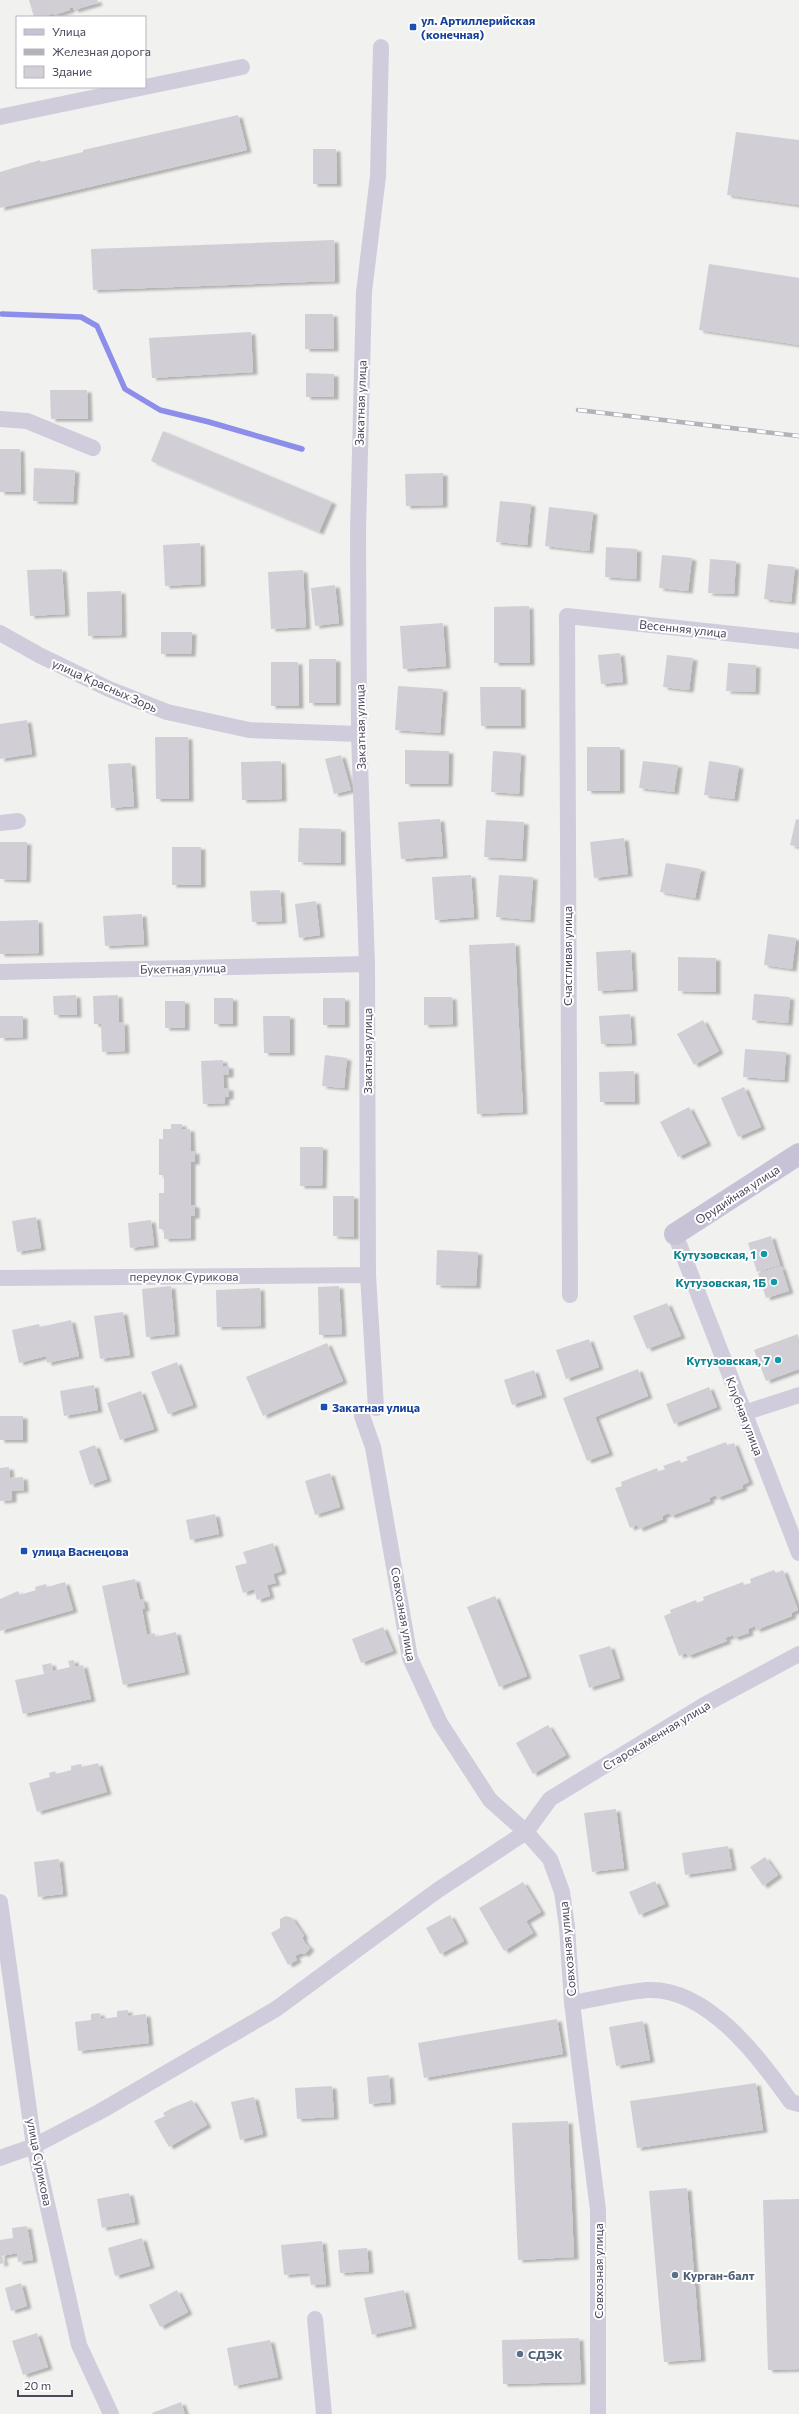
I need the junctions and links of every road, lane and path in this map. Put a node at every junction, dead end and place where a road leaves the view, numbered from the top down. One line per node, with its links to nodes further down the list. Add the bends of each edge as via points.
1 (381, 47): 11 (street, Закатная улица, via 378,176 364,292 358,468)
2 (242, 67): 3 (street)
3 (146, 87)
4 (140, 88): 5 (street)
5 (0, 117)
6 (0, 420): 7 (street, via 27,421)
7 (93, 448)
8 (567, 616): 10 (street, Весенняя улица); 20 (street, Счастливая улица)
9 (0, 633): 11 (street, улица Красных Зорь, via 109,689 167,712 249,730)
10 (799, 641)
11 (359, 734): 14 (street, Закатная улица)
12 (18, 821): 13 (street)
13 (0, 823)
14 (367, 964): 15 (street, Букетная улица); 18 (street, Закатная улица)
15 (0, 972)
16 (799, 1154): 17 (street, Орудийная улица)
17 (675, 1234): 23 (street, Клубная улица)
18 (368, 1275): 19 (street, переулок Сурикова); 22 (street, Закатная улица)
19 (0, 1278)
20 (570, 1295)
21 (799, 1395): 23 (street)
22 (376, 1408)
23 (744, 1413): 25 (street, Клубная улица)
24 (362, 1416): 27 (street, Совхозная улица, via 374,1447 410,1658 421,1686 440,1723 490,1800)
25 (799, 1553)
26 (799, 1654): 27 (street, Старокаменная улица, via 704,1705 550,1799)
27 (526, 1832): 29 (street, Совхозная улица, via 550,1859 562,1892); 31 (street, via 438,1890 276,2009 101,2111)
28 (0, 1902): 31 (street, улица Сурикова)
29 (572, 2003): 30 (street, via 648,1990 683,1996 713,2014 758,2058 791,2102); 36 (street, Совхозная улица, via 598,2210)
30 (799, 2104)
31 (34, 2146): 32 (street); 34 (street, улица Сурикова, via 79,2345)
32 (0, 2158)
33 (315, 2319): 35 (street)
34 (111, 2414)
35 (324, 2414)
36 (598, 2414)

